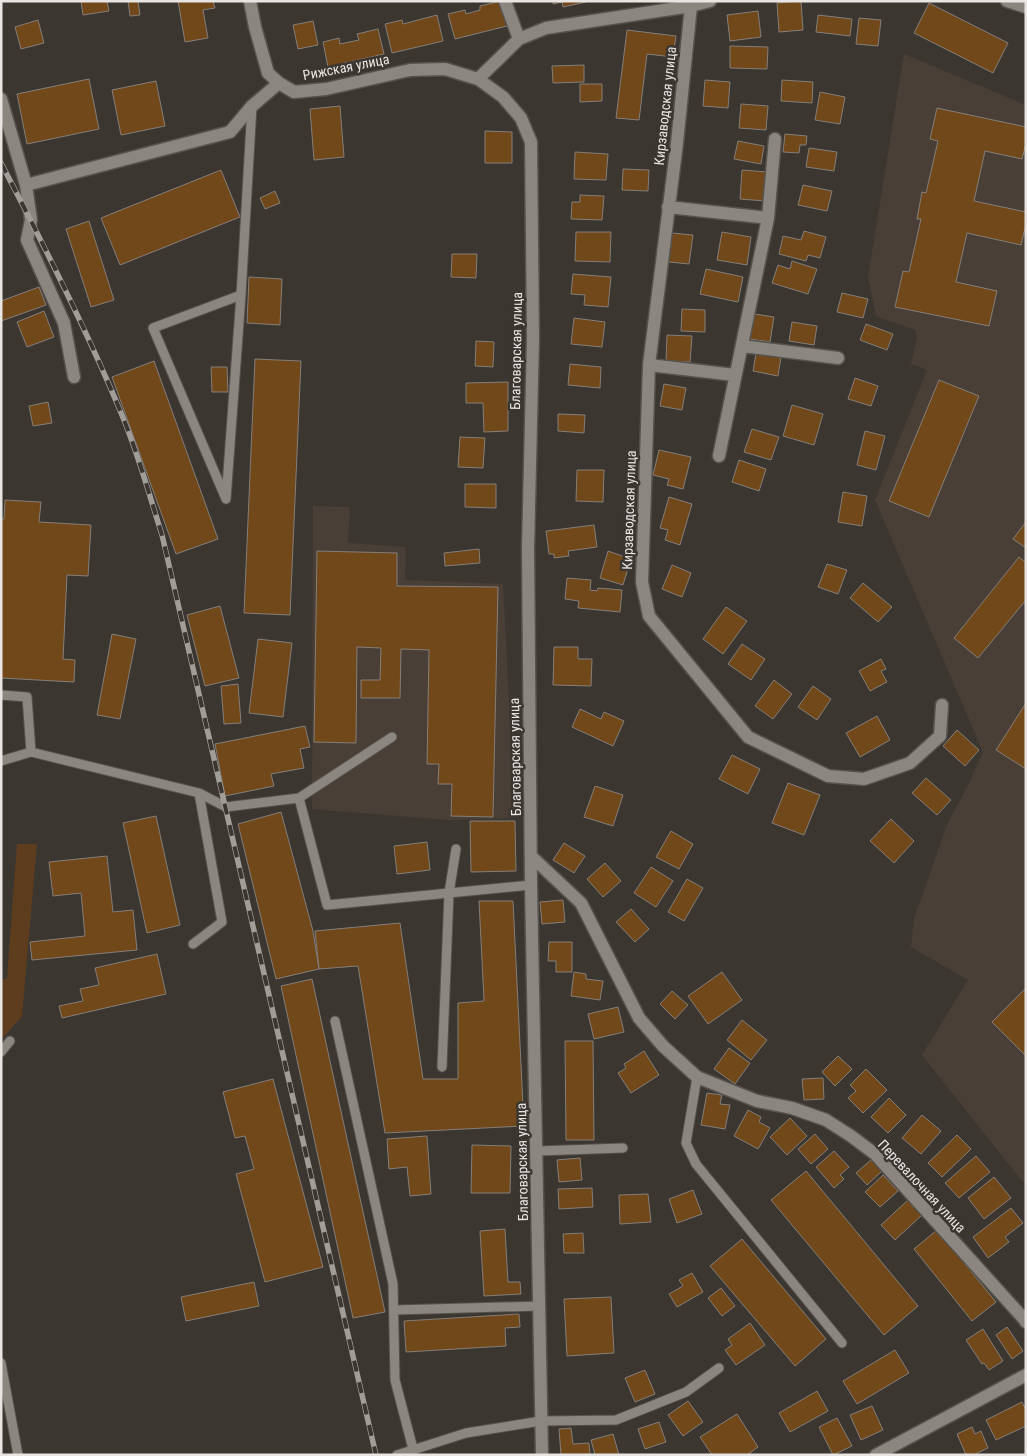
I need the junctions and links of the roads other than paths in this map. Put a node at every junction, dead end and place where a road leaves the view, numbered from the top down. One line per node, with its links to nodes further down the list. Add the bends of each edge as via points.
1 (250, 1): 9 (street, via 268,73)
2 (505, 1): 7 (street)
3 (710, 1): 5 (street)
4 (1007, 1): 6 (street)
5 (691, 6): 7 (street, via 546,28); 14 (street, Кирзаводская улица)
6 (1026, 7)
7 (519, 39): 8 (street)
8 (478, 79): 9 (street, Рижская улица, via 445,69 410,70 326,89 294,92); 31 (street, Благоварская улица, via 503,96 521,118 530,142 533,338 528,549)
9 (279, 83): 11 (street)
10 (1, 99): 13 (street)
11 (252, 106): 13 (street, via 230,132); 16 (lane)
12 (775, 138): 15 (street)
13 (26, 185): 21 (street, via 31,220 27,240 64,323)
14 (668, 207): 15 (street); 19 (street, Кирзаводская улица)
15 (768, 218): 17 (street)
16 (241, 295): 16 (lane, via 228,470 226,499 153,328)
17 (742, 346): 18 (street); 20 (street)
18 (838, 358)
19 (649, 365): 20 (street); 24 (street, Кирзаводская улица, via 642,582 649,616 748,737 828,776 864,779 910,763 940,736)
20 (735, 375): 22 (street)
21 (74, 377)
22 (719, 456)
23 (1, 695): 26 (lane, via 27,697)
24 (942, 705)
25 (392, 737): 29 (lane)
26 (31, 752): 27 (lane); 28 (lane)
27 (1, 761)
28 (199, 794): 29 (lane, via 226,807); 34 (lane, via 222,922)
29 (299, 798): 33 (lane, via 327,905)
30 (456, 849): 33 (lane)
31 (532, 857): 32 (street, Благоварская улица); 39 (street, Перевалочная улица, via 581,903 639,1018 663,1046)
32 (531, 885): 33 (lane); 41 (street, Благоварская улица)
33 (449, 893): 38 (lane)
34 (193, 944)
35 (335, 1021): 43 (lane, via 394,1284)
36 (10, 1041): 37 (lane)
37 (1, 1052)
38 (442, 1067)
39 (697, 1077): 44 (street, Перевалочная улица, via 757,1101 792,1108 826,1120 851,1136 875,1154); 45 (lane, via 686,1143 696,1164)
40 (623, 1148): 41 (lane)
41 (537, 1151): 42 (street, Благоварская улица)
42 (540, 1306): 43 (lane); 49 (street, Благоварская улица)
43 (394, 1310): 50 (lane, via 395,1380)
44 (1026, 1322)
45 (842, 1343)
46 (1, 1363): 51 (lane)
47 (718, 1368): 49 (lane, via 686,1392 616,1420)
48 (1026, 1375): 54 (street)
49 (541, 1421): 50 (lane, via 466,1433); 53 (street, Благоварская улица)
50 (413, 1450): 52 (lane)
51 (18, 1455)
52 (397, 1455)
53 (542, 1455)
54 (876, 1455)

